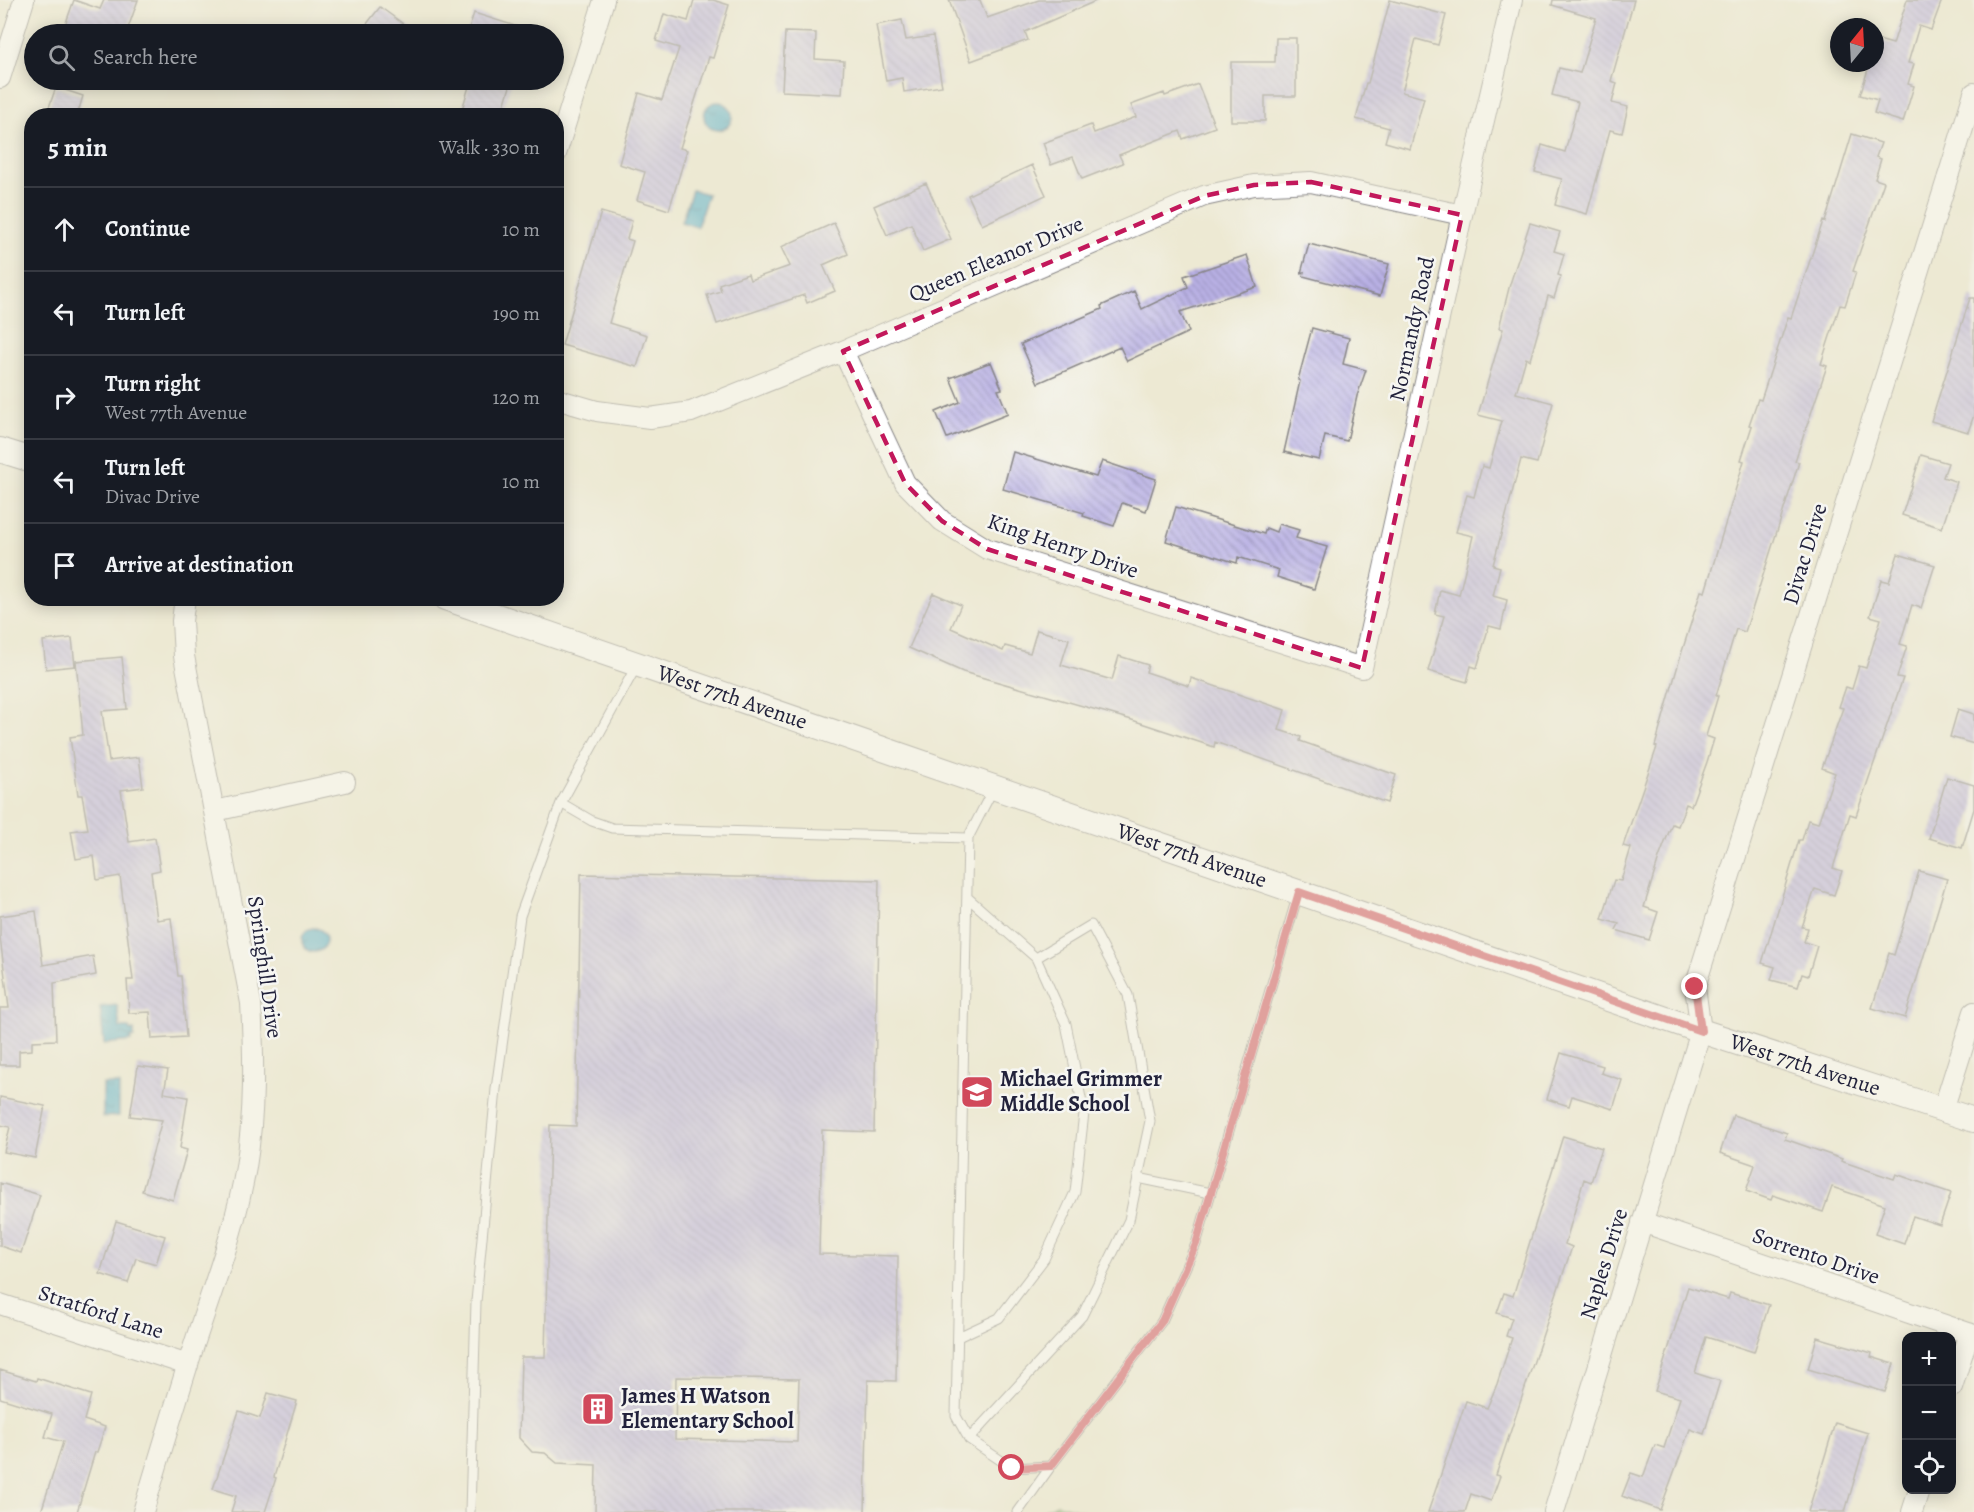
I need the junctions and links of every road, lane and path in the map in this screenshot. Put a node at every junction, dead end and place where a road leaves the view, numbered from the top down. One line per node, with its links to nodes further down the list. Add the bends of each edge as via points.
1 (24, 0): 4 (street)
2 (604, 0): 7 (street)
3 (1512, 0): 8 (street, Normandy Road)
4 (0, 78)
5 (1974, 93): 6 (street, Divac Drive)
6 (1970, 117): 26 (street, Divac Drive, via 1695,987)
7 (564, 128)
8 (1462, 215): 9 (street, Queen Eleanor Drive, via 1311,182 1254,185 1204,196); 16 (street, Normandy Road)
9 (843, 351): 10 (street, Queen Eleanor Drive, via 691,412 650,418 597,411); 16 (street, King Henry Drive, via 905,483 942,521 987,549)
10 (564, 401)
11 (0, 450): 12 (street)
12 (24, 458)
13 (184, 606): 20 (street, Springhill Drive, via 184,657)
14 (468, 606): 15 (street, West 77th Avenue)
15 (637, 664): 18 (street, West 77th Avenue); 19 (lane)
16 (1362, 668)
17 (345, 782): 20 (street)
18 (994, 787): 21 (lane); 22 (street, West 77th Avenue)
19 (561, 803): 21 (lane, via 612,828); 41 (lane, via 520,916 496,1089 476,1302)
20 (215, 812): 35 (street, Springhill Drive, via 251,1003 251,1117 246,1167 230,1239)
21 (968, 837): 23 (lane)
22 (1299, 892): 26 (street, West 77th Avenue); 30 (lane)
23 (967, 897): 24 (lane); 34 (lane)
24 (1036, 958): 29 (lane, via 1090,925 1128,995 1150,1121); 34 (lane, via 1066,1024 1084,1113 1074,1192 1044,1259 999,1318)
25 (1974, 1012): 27 (street)
26 (1701, 1031): 27 (street, West 77th Avenue); 31 (street, Naples Drive)
27 (1943, 1110): 28 (street, West 77th Avenue)
28 (1974, 1120)
29 (1138, 1178): 30 (lane); 37 (lane, via 1129,1220 1082,1316)
30 (1210, 1193): 38 (lane, via 1196,1244 1162,1321)
31 (1642, 1222): 33 (street, Sorrento Drive); 43 (street, Naples Drive)
32 (0, 1304): 35 (street, Stratford Lane)
33 (1971, 1334): 36 (street)
34 (958, 1337): 37 (lane, via 957,1416)
35 (188, 1365): 40 (street, Springhill Drive)
36 (1953, 1386)
37 (969, 1439): 38 (lane, via 1012,1468)
38 (1051, 1466): 42 (lane)
39 (1918, 1494): 44 (street)
40 (143, 1512)
41 (470, 1512)
42 (1018, 1512)
43 (1554, 1512)
44 (1912, 1512)

